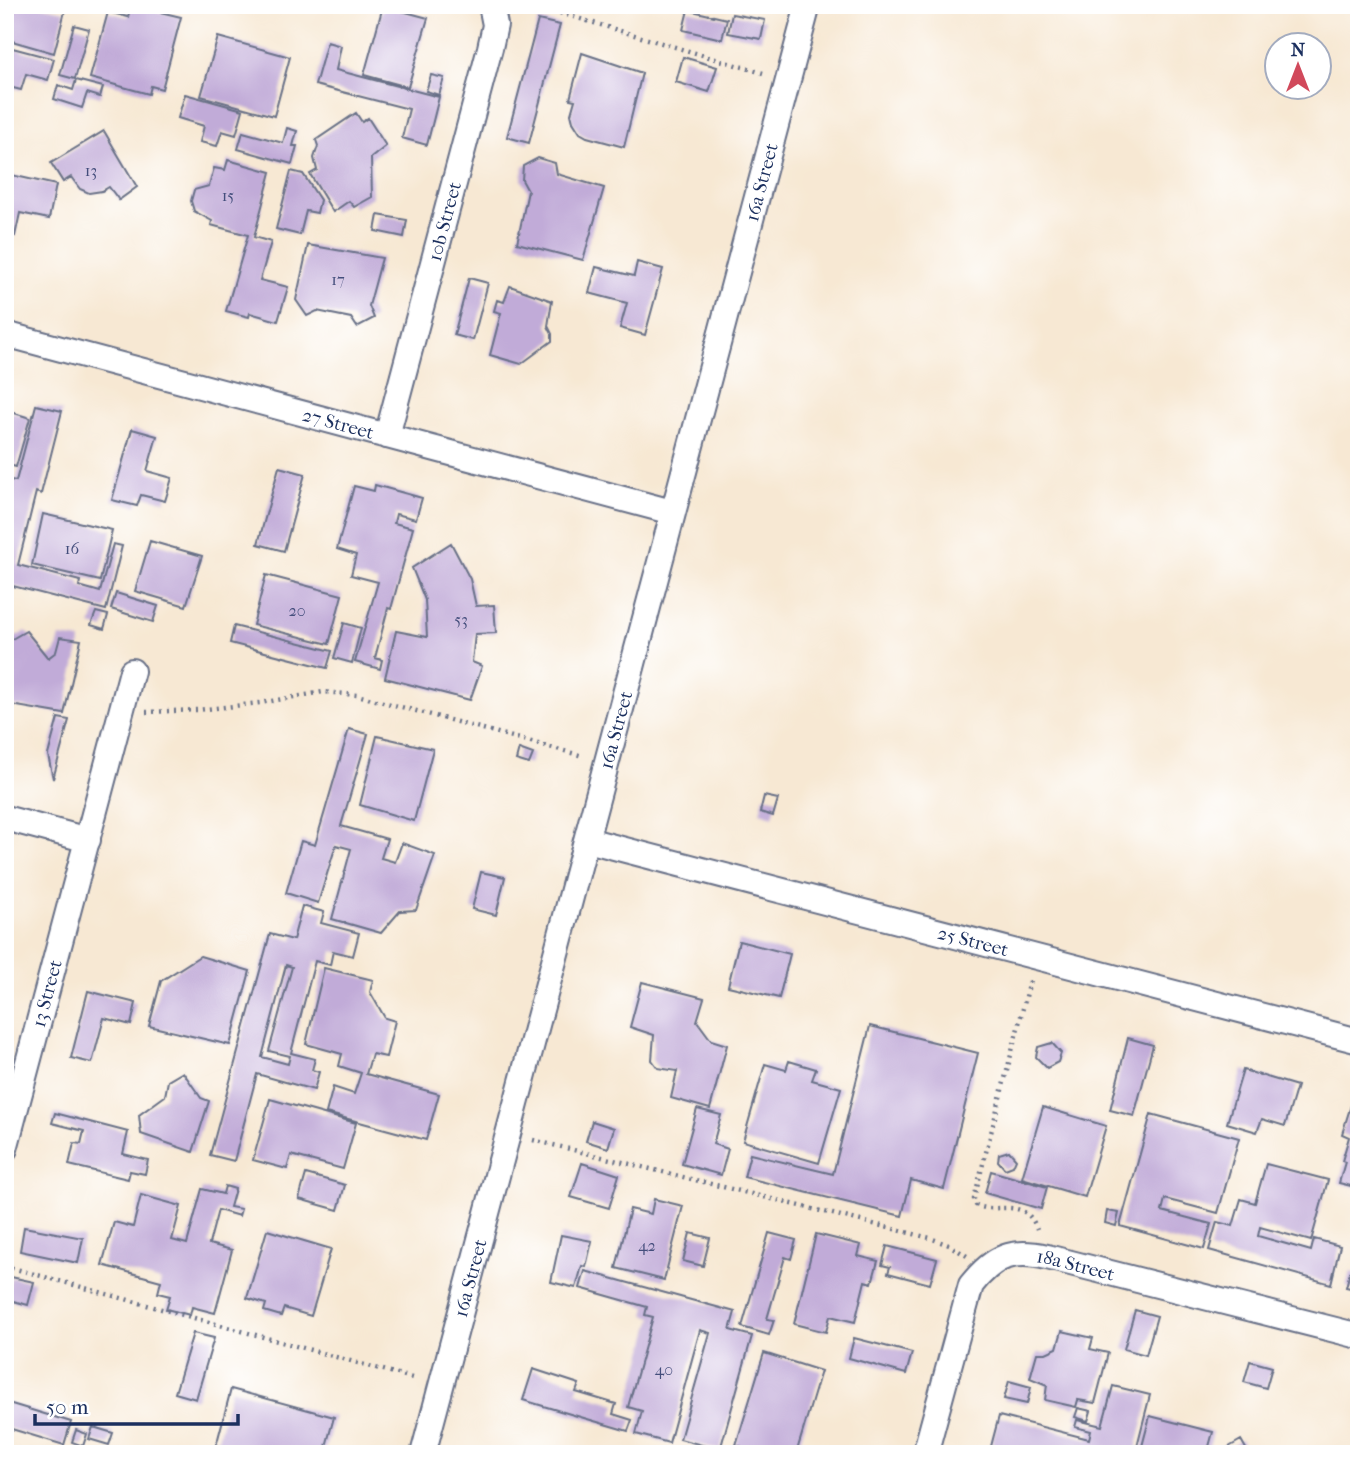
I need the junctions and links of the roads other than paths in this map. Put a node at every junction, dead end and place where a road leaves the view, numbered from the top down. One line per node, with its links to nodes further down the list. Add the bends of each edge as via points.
1 (491, 5): 4 (street, 10b Street, via 495,25 490,48)
2 (808, 5): 5 (street, 16a Street)
3 (5, 334): 4 (street, 27 Street)
4 (387, 436): 5 (street, 27 Street)
5 (672, 512): 9 (street, 16a Street)
6 (132, 671): 8 (street, 13 Street)
7 (5, 818): 8 (street)
8 (88, 839): 11 (street, 13 Street)
9 (587, 839): 10 (street, 25 Street); 13 (street, 16a Street)
10 (1359, 1041)
11 (5, 1149)
12 (1359, 1336): 14 (street, 18a Street, via 1026,1252 1004,1256 985,1268 971,1285)
13 (423, 1454)
14 (925, 1454)

